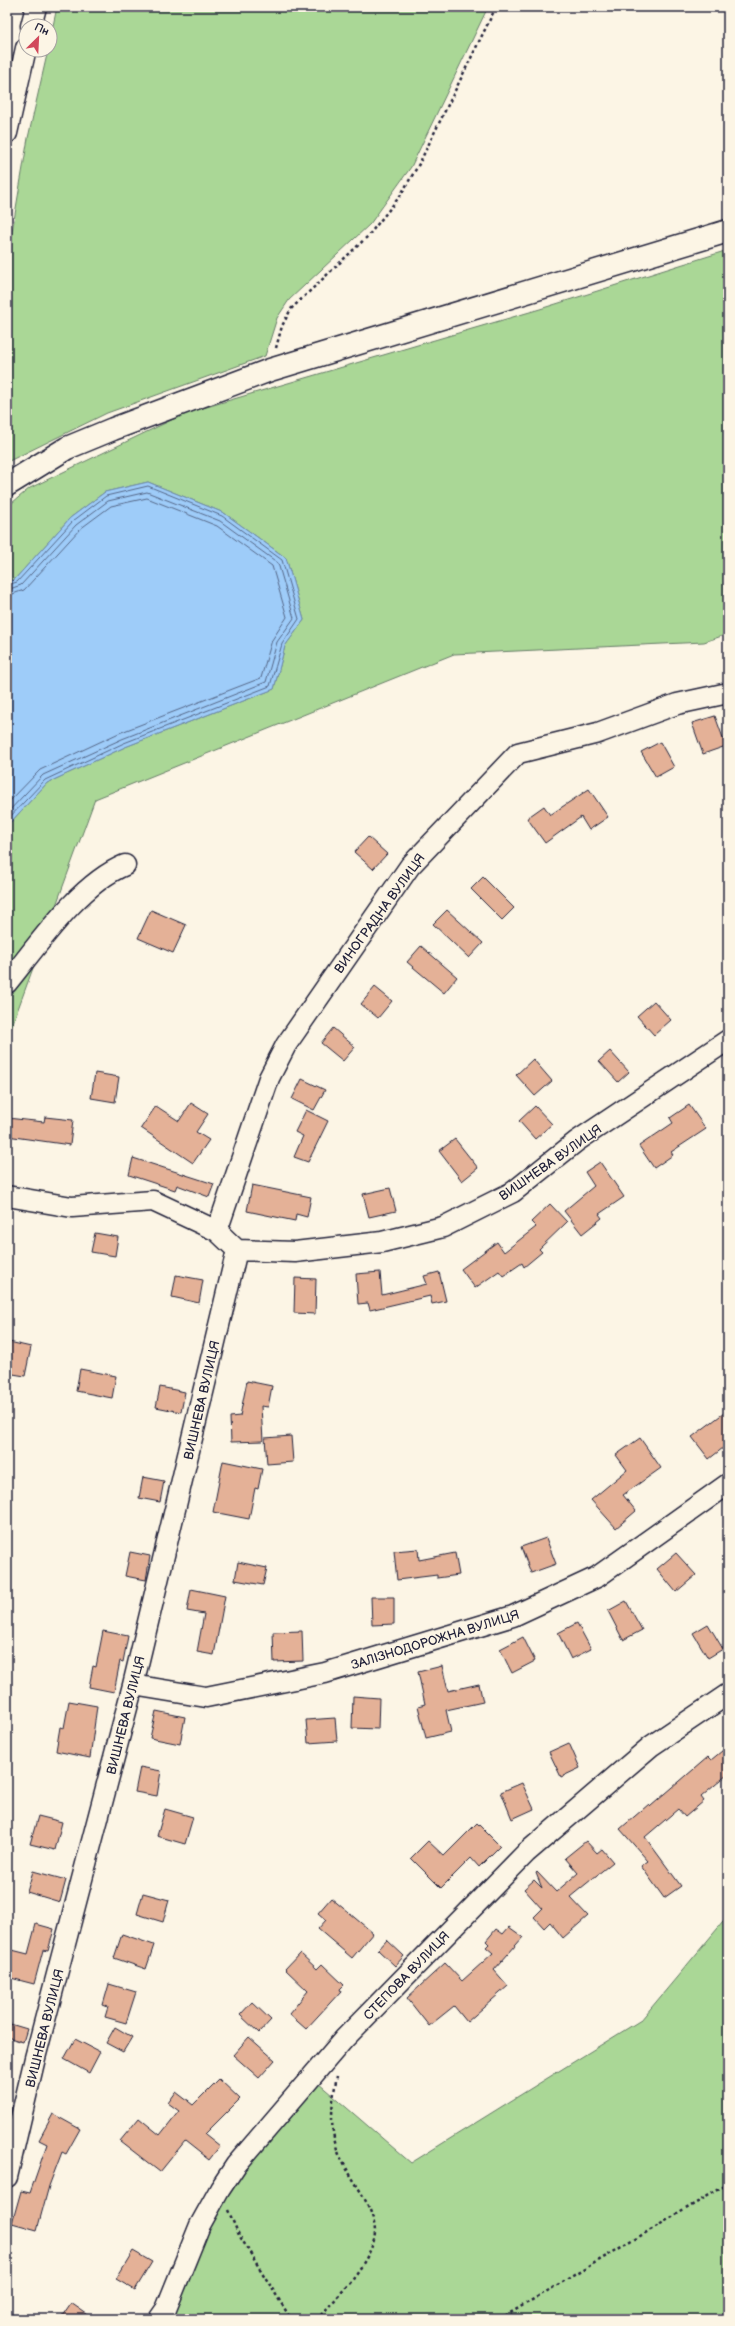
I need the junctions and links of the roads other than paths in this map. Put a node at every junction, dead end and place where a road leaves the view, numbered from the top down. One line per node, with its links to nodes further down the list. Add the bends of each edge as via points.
1 (36, 7): 2 (street)
2 (33, 18)
3 (24, 58): 4 (street)
4 (7, 133)
5 (728, 232): 6 (street, via 270,370 67,448)
6 (7, 485)
7 (728, 693): 12 (street, ВИНОГРАДНА ВУЛИЦЯ, via 677,704 598,733 518,753 410,866 286,1045 269,1078)
8 (125, 865): 9 (street, via 109,872 87,890 45,935)
9 (7, 983)
10 (728, 1040): 13 (street, ВИШНЕВА ВУЛИЦЯ, via 577,1141 513,1192 443,1228 382,1242 303,1251)
11 (7, 1196): 12 (street, via 41,1204 72,1207 153,1201)
12 (218, 1231): 13 (street)
13 (236, 1250): 15 (street, ВИШНЕВА ВУЛИЦЯ)
14 (728, 1484): 15 (street, ЗАЛІЗНОДОРОЖНА ВУЛИЦЯ, via 597,1577 513,1616 325,1673 206,1697)
15 (133, 1685): 17 (street, ВИШНЕВА ВУЛИЦЯ, via 35,2058)
16 (728, 1694): 18 (street, СТЕПОВА ВУЛИЦЯ, via 651,1746 526,1853 344,2039 236,2165 220,2189 200,2225 166,2309)
17 (7, 2177)
18 (159, 2319)

